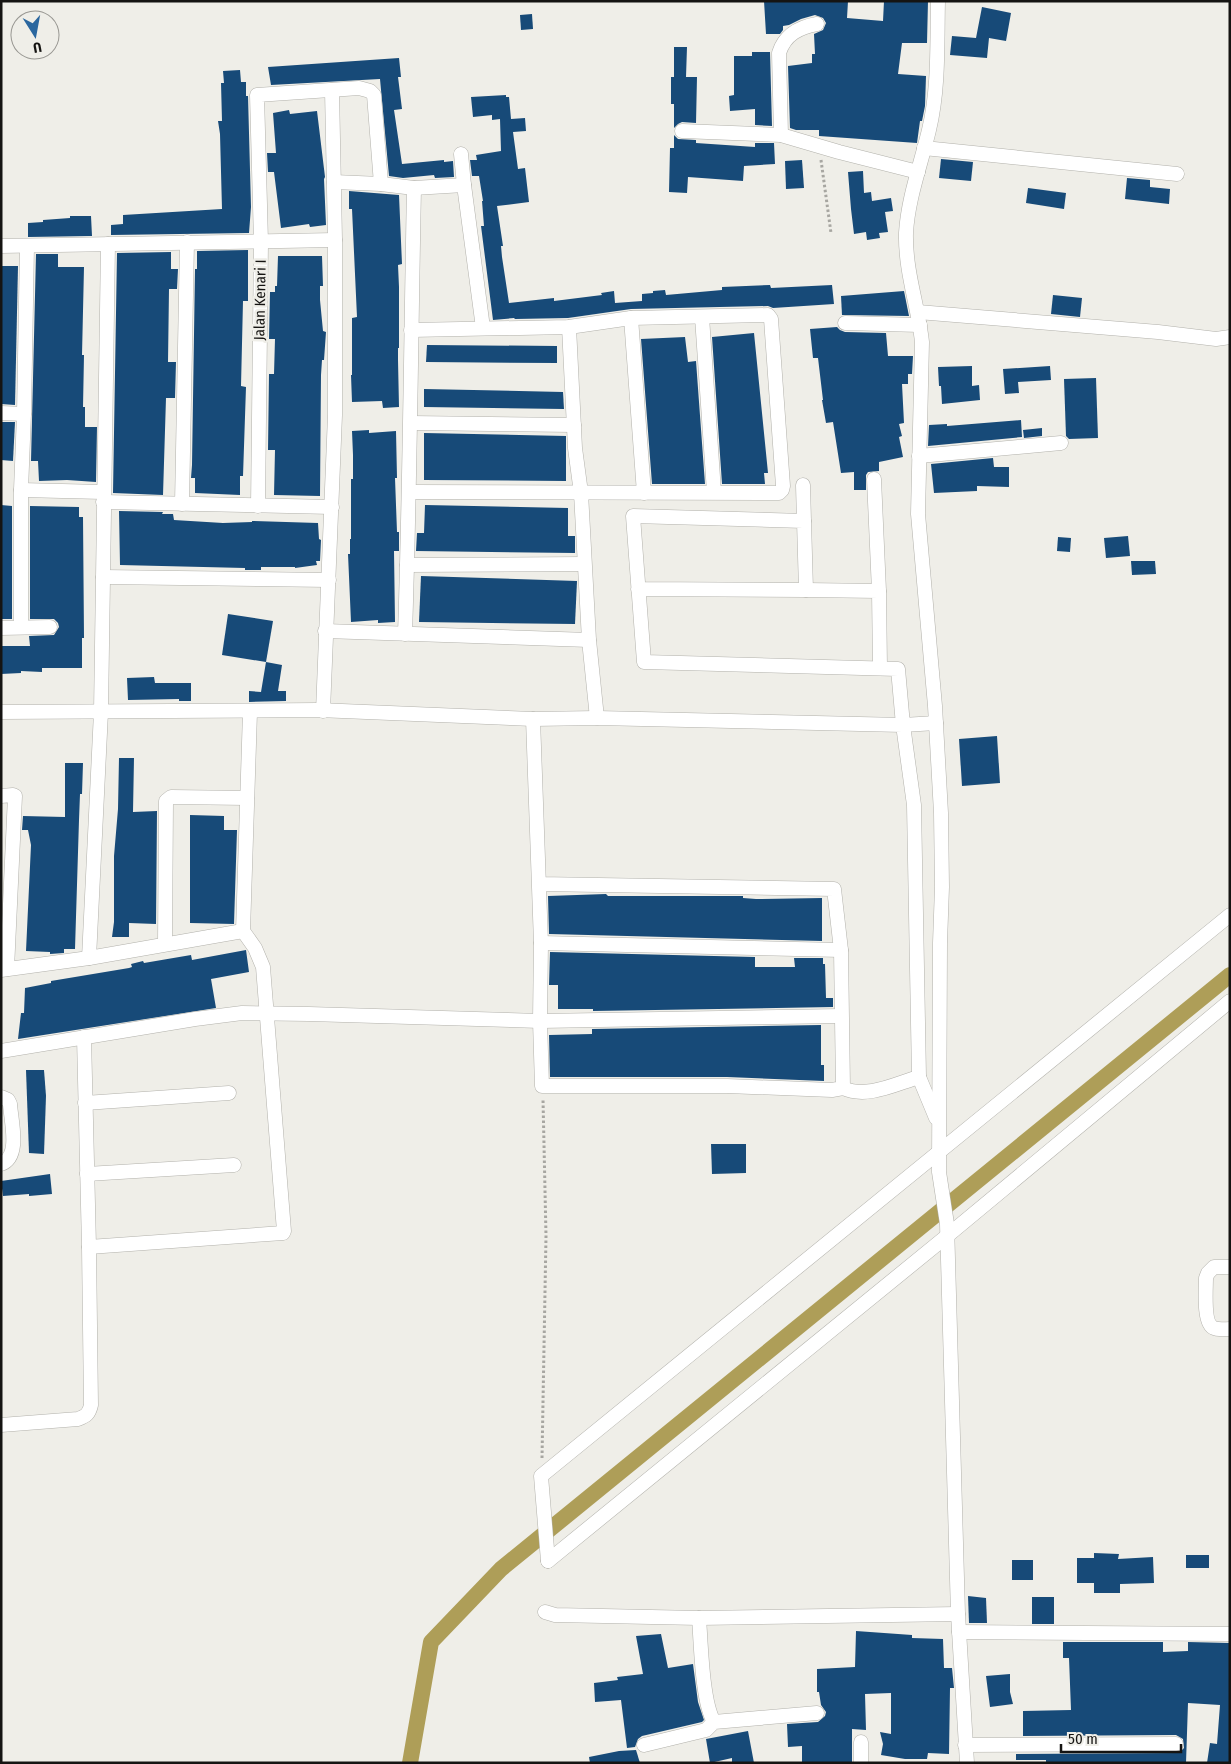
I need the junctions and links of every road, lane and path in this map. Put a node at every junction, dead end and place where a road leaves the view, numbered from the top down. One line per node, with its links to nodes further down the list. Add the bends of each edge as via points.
1 (938, 1): 7 (street, via 934,98)
2 (817, 24): 5 (street, via 796,30 782,44 779,53)
3 (332, 90): 11 (street); 12 (street, via 359,88 374,95); 18 (street, Jalan Kenari I, via 257,95)
4 (682, 131): 5 (street)
5 (781, 135): 6 (street)
6 (819, 147): 9 (street); 15 (path)
7 (924, 148): 9 (street); 10 (street)
8 (461, 154): 13 (street)
9 (918, 172): 24 (street, via 906,233 907,262)
10 (1177, 174)
11 (334, 182): 12 (street); 16 (street)
12 (381, 184): 14 (street)
13 (464, 184): 14 (street); 27 (street)
14 (414, 188): 28 (street)
15 (831, 233)
16 (335, 240): 18 (street); 46 (street)
17 (187, 242): 18 (street); 19 (street); 44 (street)
18 (261, 242): 45 (street, Jalan Kenari I)
19 (108, 244): 21 (street); 43 (street)
20 (1, 246): 21 (street)
21 (27, 246): 31 (street)
22 (702, 317): 23 (street); 41 (street); 41 (street, via 770,316 783,486 779,493)
23 (631, 318): 26 (street); 40 (street)
24 (919, 318): 25 (street); 29 (street); 35 (street, via 922,362)
25 (845, 323)
26 (569, 327): 27 (street); 33 (street)
27 (483, 328): 28 (street)
28 (411, 330): 32 (street)
29 (1230, 337)
30 (1, 413): 31 (street)
31 (24, 414): 38 (street)
32 (411, 423): 33 (street); 39 (street)
33 (574, 425): 42 (street)
34 (1061, 443): 35 (street)
35 (919, 456): 68 (street, via 919,534)
36 (874, 479): 54 (street)
37 (803, 485): 47 (street)
38 (20, 490): 43 (street); 55 (street)
39 (410, 492): 42 (street); 49 (street)
40 (644, 492): 41 (street); 42 (street)
41 (714, 492)
42 (581, 493): 48 (street)
43 (103, 497): 44 (street); 50 (street)
44 (182, 504): 45 (street)
45 (258, 506): 46 (street)
46 (332, 507): 51 (street)
47 (804, 521): 52 (street, via 633,516); 53 (street)
48 (584, 564): 49 (street); 60 (street)
49 (408, 565): 59 (street)
50 (103, 577): 51 (street); 64 (street)
51 (329, 580): 58 (street)
52 (638, 589): 53 (street); 61 (street, via 644,662)
53 (806, 590): 54 (street)
54 (879, 590): 61 (street)
55 (21, 627): 56 (street); 57 (street)
56 (50, 627)
57 (1, 628)
58 (325, 631): 59 (street); 62 (street)
59 (405, 634): 60 (street)
60 (589, 640): 66 (street)
61 (880, 668): 69 (street, via 898,669)
62 (323, 711): 65 (street); 67 (street)
63 (1, 712): 64 (street)
64 (101, 712): 65 (street); 79 (street)
65 (250, 712): 71 (street)
66 (596, 718): 67 (street); 69 (street)
67 (533, 719): 72 (street)
68 (936, 723): 69 (street); 93 (street, via 942,886)
69 (903, 725): 87 (street, via 914,805)
70 (1, 796): 73 (street, via 15,796)
71 (247, 798): 75 (street); 76 (street, via 171,797 166,801)
72 (539, 884): 77 (street); 78 (street, via 834,890)
73 (6, 896): 80 (street)
74 (1230, 915): 94 (street)
75 (243, 931): 76 (street); 82 (street, via 263,967)
76 (165, 944): 79 (street)
77 (541, 944): 78 (street); 84 (street)
78 (841, 950): 83 (street)
79 (88, 958): 80 (street)
80 (4, 970)
81 (1230, 1001): 98 (street)
82 (268, 1014): 84 (street); 85 (street, via 196,1019); 99 (street, via 284,1231)
83 (841, 1016): 84 (street); 89 (street)
84 (540, 1020): 88 (street)
85 (84, 1037): 86 (street); 92 (street)
86 (1, 1051)
87 (919, 1077): 89 (street, via 862,1093); 93 (street)
88 (542, 1086): 89 (street); 103 (path, via 546,1236)
89 (842, 1088)
90 (229, 1093): 92 (street)
91 (1, 1097): 95 (street, via 10,1104 14,1149 10,1159)
92 (85, 1103): 97 (street)
93 (939, 1124): 94 (street)
94 (939, 1152): 98 (street, via 938,1172); 103 (street)
95 (1, 1164)
96 (234, 1165): 97 (street)
97 (87, 1174): 99 (street)
98 (947, 1230): 103 (street, via 548,1561); 105 (street)
99 (89, 1247): 102 (street, via 90,1411 78,1419)
100 (1230, 1266): 101 (street, via 1214,1266 1206,1278 1210,1326)
101 (1230, 1329)
102 (1, 1425)
103 (541, 1476)
104 (545, 1612): 106 (street, via 555,1615)
105 (958, 1614): 106 (street); 107 (street)
106 (699, 1618): 110 (street, via 708,1710)
107 (959, 1632): 108 (street); 113 (street)
108 (1229, 1634)
109 (817, 1713): 110 (street)
110 (714, 1722): 114 (street, via 706,1730)
111 (861, 1742): 115 (street)
112 (1176, 1744): 113 (street)
113 (965, 1745): 116 (street)
114 (644, 1746)
115 (861, 1763)
116 (967, 1763)

